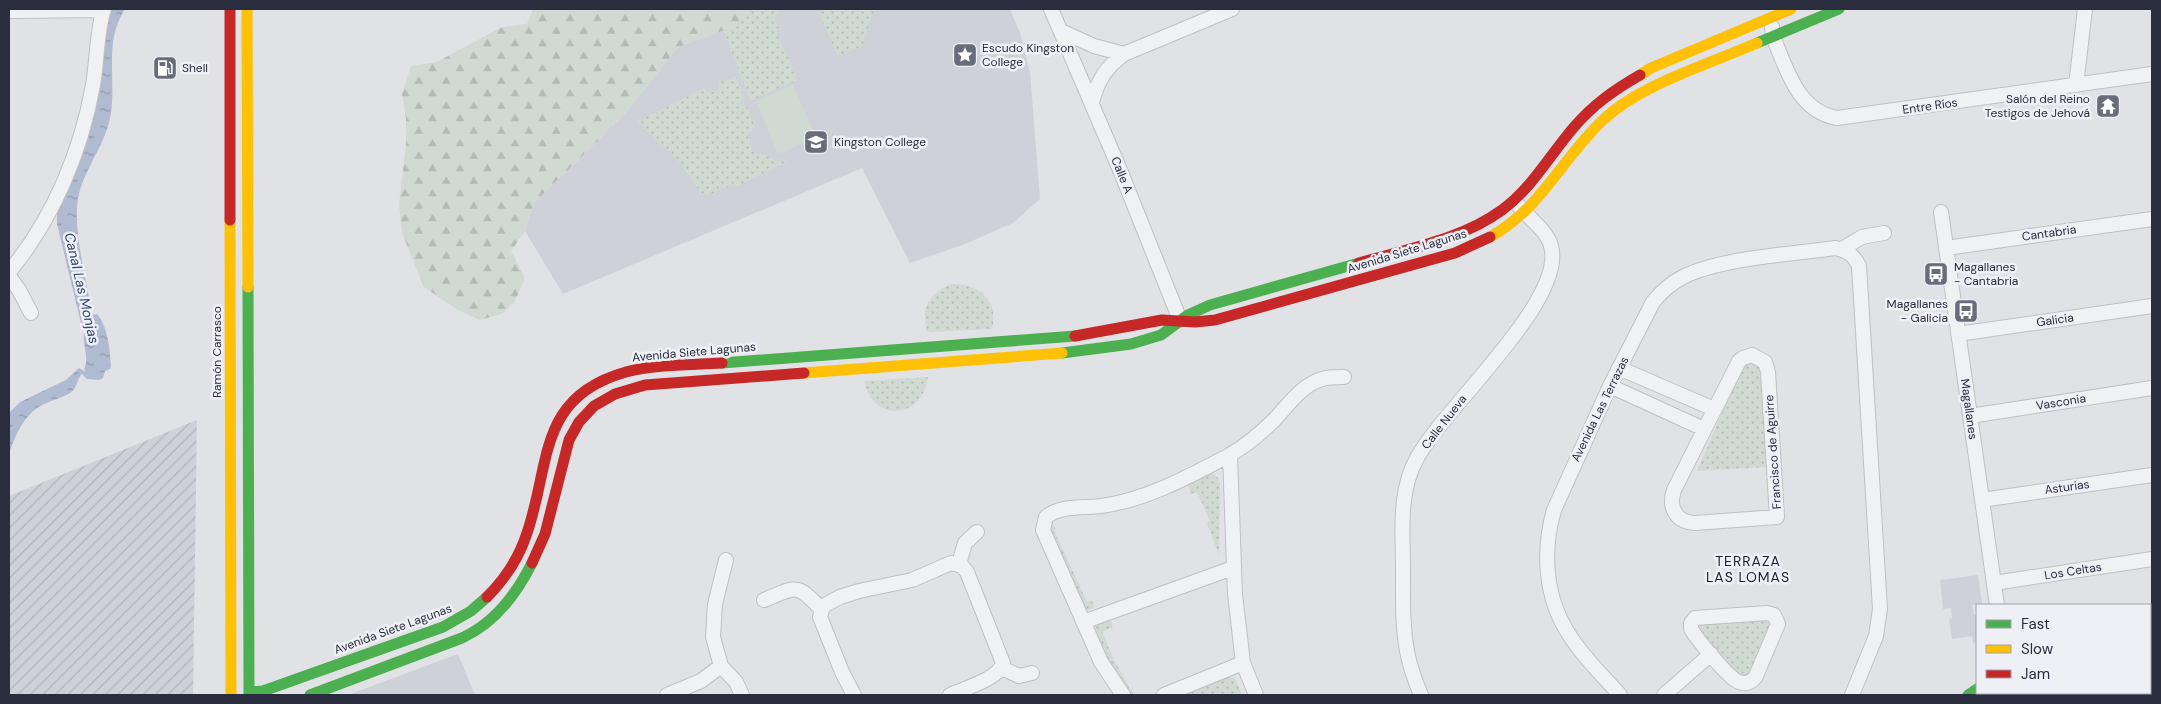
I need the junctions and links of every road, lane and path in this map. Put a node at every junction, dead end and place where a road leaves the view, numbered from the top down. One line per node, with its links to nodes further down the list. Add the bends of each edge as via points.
1 (230, 9): 62 (street, Ramón Carrasco)
2 (247, 9): 12 (street)
3 (252, 9): 12 (street)
4 (1051, 9): 13 (street, Calle A)
5 (1232, 9): 15 (street)
6 (1791, 9): 11 (street, Avenida Siete Lagunas)
7 (1839, 9): 14 (street, Avenida Siete Lagunas)
8 (2085, 9): 19 (street)
9 (104, 10): 10 (street); 28 (street, via 93,87 79,140 52,206)
10 (9, 11)
11 (1771, 16): 14 (street, Entre Ríos); 16 (street, Avenida Siete Lagunas)
12 (247, 27): 61 (street)
13 (1061, 32): 15 (street); 20 (street, Calle A)
14 (1773, 37): 18 (street, Avenida Siete Lagunas); 19 (street, Entre Ríos, via 1799,95 1819,113 1836,118)
15 (1124, 54): 20 (street, via 1101,77)
16 (1665, 62): 18 (street); 21 (street, Avenida Siete Lagunas, via 1623,83 1587,112 1538,175)
17 (2152, 74): 19 (street, Entre Ríos)
18 (1673, 78): 22 (street, Avenida Siete Lagunas, via 1633,98 1603,120)
19 (2076, 85)
20 (1092, 102): 32 (street, Calle A)
21 (1514, 200): 22 (street); 32 (street, Avenida Siete Lagunas, via 1489,218 1457,234 1210,305)
22 (1524, 212): 32 (street, Avenida Siete Lagunas, via 1486,240 1455,253 1221,319 1202,322); 71 (street, Calle Nueva, via 1549,239 1553,253 1543,290 1531,313 1425,445 1410,473 1403,503 1404,620 1408,655)
23 (1941, 212): 26 (street, Magallanes)
24 (2152, 219): 26 (street, Cantabria)
25 (1884, 234): 27 (street, Avenida Las Terrazas, via 1862,237)
26 (1946, 248): 33 (street, Magallanes)
27 (1842, 249): 34 (street, Avenida Las Terrazas, via 1740,261 1685,276 1668,286 1653,302); 74 (street, via 1853,256 1859,266 1880,609 1876,636)
28 (9, 272)
29 (9, 276): 31 (street)
30 (2152, 306): 33 (street, Galicia)
31 (31, 313)
32 (1180, 320): 47 (street, Avenida Siete Lagunas, via 1154,320 1068,337 644,369 619,374 585,391 567,408 553,429 527,534); 51 (street, Avenida Siete Lagunas, via 1149,339 1089,351 658,384 620,391 594,406 569,436 541,546)
33 (1958, 334): 39 (street, Magallanes)
34 (1620, 368): 36 (street, Avenida Las Terrazas); 38 (street)
35 (1344, 377): 41 (street, via 1322,378 1310,384 1261,432)
36 (1610, 386): 40 (street); 72 (street, Avenida Las Terrazas, via 1554,510 1547,556 1552,598 1563,625 1578,648)
37 (2152, 388): 39 (street, Vasconia)
38 (1714, 409): 40 (street, Francisco de Aguirre); 40 (street, Francisco de Aguirre, via 1743,358 1752,355 1765,362 1777,516 1695,524 1683,522 1675,514 1672,496)
39 (1970, 416): 43 (street, Magallanes)
40 (1704, 429)
41 (1230, 455): 49 (street); 55 (street, via 1145,495 1102,506 1055,510 1046,517 1044,530)
42 (2152, 474): 43 (street, Asturias)
43 (1982, 500): 50 (street, Magallanes)
44 (977, 532): 48 (street, via 965,543)
45 (2152, 559): 50 (street, Los Celtas)
46 (726, 560): 58 (street, via 713,619 714,647)
47 (515, 562): 51 (street); 61 (street, Avenida Siete Lagunas, via 479,606 462,618)
48 (958, 564): 54 (street, via 951,563 912,580 840,597); 59 (street, via 965,568 974,589 1002,657)
49 (1233, 568): 55 (street); 57 (street)
50 (1994, 583): 53 (street, Magallanes)
51 (519, 584): 63 (street, Avenida Siete Lagunas, via 495,618 479,630)
52 (764, 600): 54 (street, via 799,589)
53 (1997, 604)
54 (821, 609): 66 (street, via 821,621)
55 (1083, 622): 68 (street, via 1101,662)
56 (1711, 654): 56 (street, via 1737,682 1750,682 1756,676 1777,627 1776,617 1767,613 1696,618 1691,629); 73 (street)
57 (1242, 662): 69 (street); 70 (street)
58 (721, 666): 64 (street, via 700,681); 65 (street, via 736,682)
59 (1002, 668): 60 (street, via 1019,676); 67 (street, via 995,675)
60 (1032, 673)
61 (249, 694)
62 (232, 695)
63 (310, 695)
64 (667, 695)
65 (742, 695)
66 (854, 695)
67 (950, 695)
68 (1123, 695)
69 (1164, 695)
70 (1256, 695)
71 (1421, 695)
72 (1620, 695)
73 (1664, 695)
74 (1852, 695)

